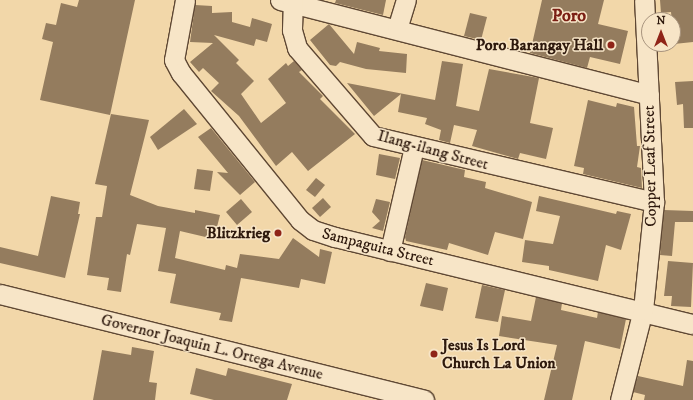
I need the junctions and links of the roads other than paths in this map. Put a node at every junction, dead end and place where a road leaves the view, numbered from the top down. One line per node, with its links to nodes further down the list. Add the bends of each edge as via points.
1 (185, 0): 9 (street, Sampaguita Street, via 174,60 181,73 300,220 313,230)
2 (406, 0): 5 (street)
3 (644, 0): 6 (street, Copper Leaf Street)
4 (288, 1): 5 (street); 7 (street, Ilang-ilang Street, via 293,39 302,54 369,132 380,139)
5 (397, 29): 6 (street)
6 (649, 95): 8 (street, Copper Leaf Street)
7 (414, 147): 8 (street, Ilang-ilang Street); 9 (street)
8 (654, 202): 11 (street, Copper Leaf Street)
9 (390, 251): 11 (street, Sampaguita Street)
10 (0, 294): 13 (street, Governor Joaquin L. Ortega Avenue)
11 (643, 310): 12 (street, Sampaguita Street); 14 (street, Copper Leaf Street)
12 (693, 324)
13 (424, 400)
14 (620, 400)

